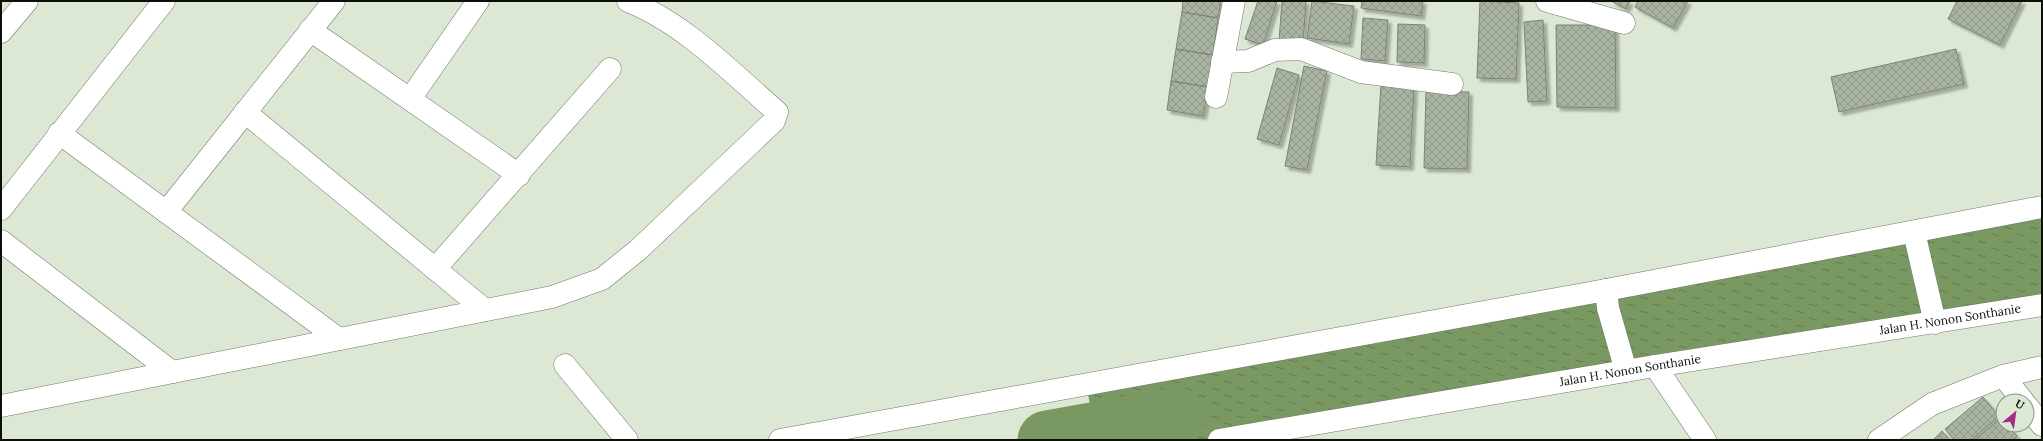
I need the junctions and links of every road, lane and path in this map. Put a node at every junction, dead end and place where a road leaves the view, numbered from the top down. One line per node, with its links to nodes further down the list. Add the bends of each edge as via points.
1 (27, 1): 10 (street)
2 (164, 1): 17 (street)
3 (334, 1): 9 (street)
4 (478, 1): 15 (street)
5 (628, 1): 27 (street, via 644,7 697,42 778,112 777,117 638,250 602,279 552,297)
6 (1234, 1): 11 (street)
7 (1547, 1): 8 (street)
8 (1624, 23)
9 (310, 30): 15 (street); 16 (street)
10 (1, 32)
11 (1222, 62): 13 (street, via 1248,61 1275,50 1301,50 1361,72); 14 (street)
12 (610, 69): 18 (street)
13 (1452, 84)
14 (1216, 97)
15 (410, 99): 18 (street)
16 (245, 112): 21 (street); 24 (street)
17 (59, 133): 20 (street); 21 (street)
18 (519, 175): 24 (street)
19 (2042, 207): 22 (street)
20 (1, 210)
21 (166, 212): 29 (street)
22 (1914, 232): 25 (street); 28 (street)
23 (1, 242): 34 (street)
24 (435, 269): 27 (street)
25 (1607, 299): 30 (street); 41 (street)
26 (2042, 305): 28 (street, Jalan H. Nonon Sonthanie)
27 (485, 310): 29 (street)
28 (1935, 323): 32 (street, Jalan H. Nonon Sonthanie)
29 (339, 339): 34 (street)
30 (1624, 364): 32 (street, Jalan H. Nonon Sonthanie); 42 (street, Jalan H. Nonon Sonthanie)
31 (565, 365): 40 (street)
32 (1655, 366): 43 (street)
33 (2042, 367): 35 (street)
34 (172, 372): 37 (street)
35 (2003, 376): 36 (street); 44 (street, via 1932,404)
36 (2017, 393)
37 (4, 402)
38 (2035, 416): 39 (street)
39 (2042, 425)
40 (627, 440)
41 (780, 440)
42 (1219, 440)
43 (1705, 440)
44 (1879, 440)

